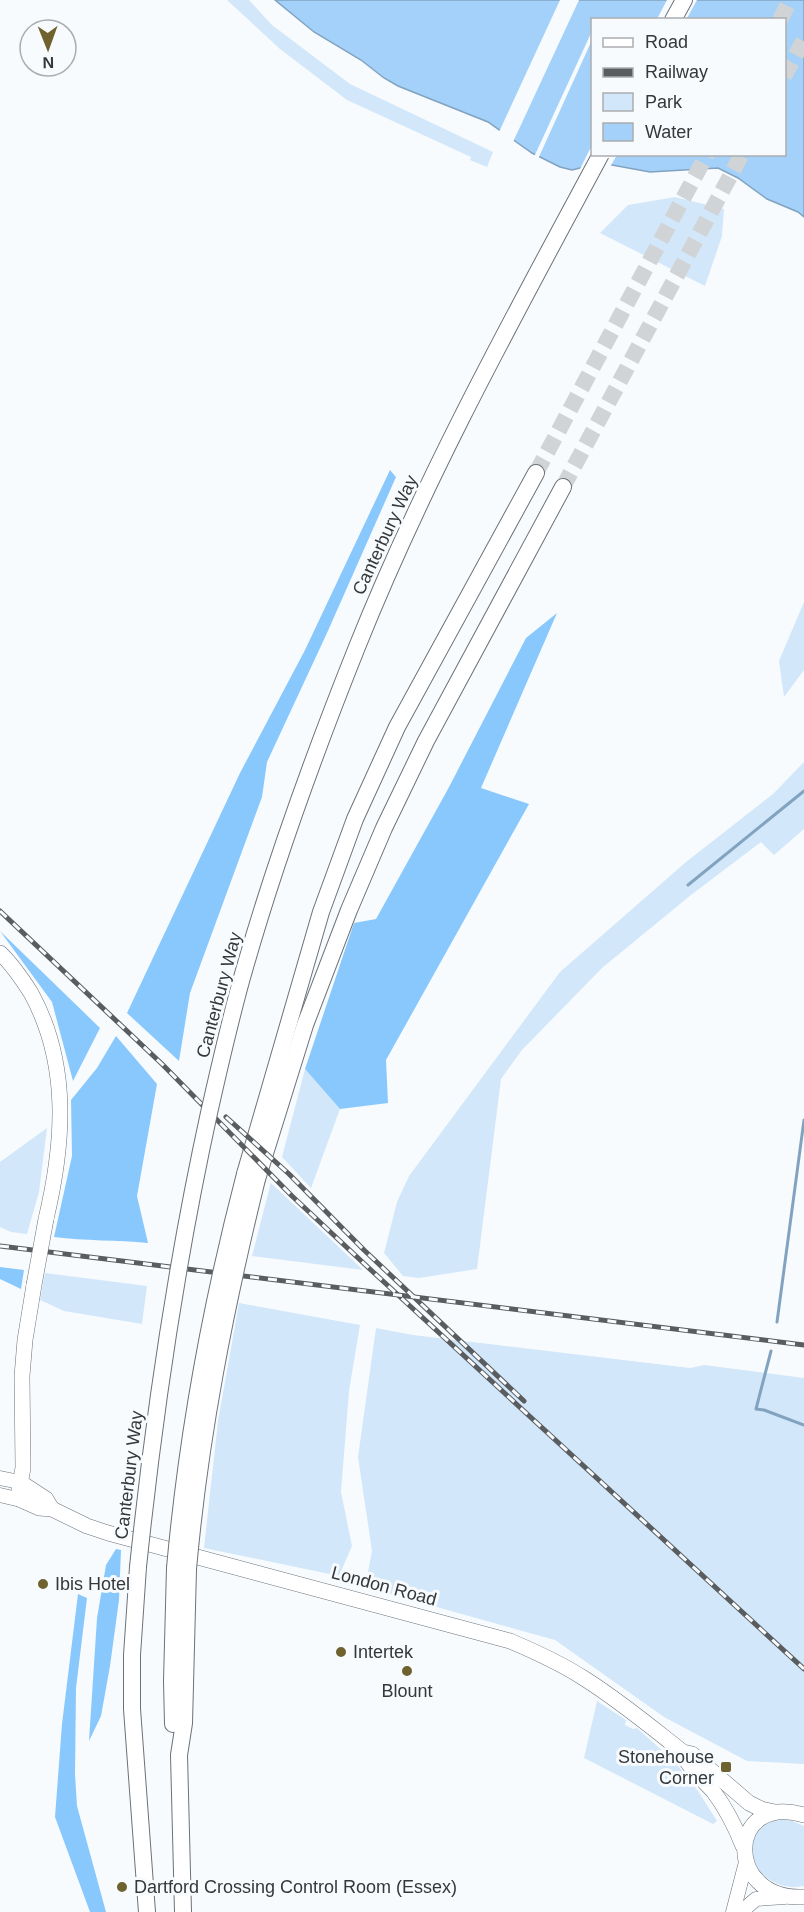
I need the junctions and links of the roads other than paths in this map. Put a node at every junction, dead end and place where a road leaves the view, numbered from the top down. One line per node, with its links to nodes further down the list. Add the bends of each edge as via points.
1 (684, 0): 2 (highway)
2 (674, 18)
3 (600, 156): 20 (highway, Canterbury Way, bridge, via 488,364 408,529 316,753 244,969 186,1218 160,1385 138,1567 132,1709)
4 (536, 473): 7 (highway, via 397,727 355,819 321,912)
5 (563, 487): 7 (highway, via 431,732 384,828)
6 (0, 953): 9 (main road, bridge, via 35,1001 49,1035 60,1091 52,1192 25,1340)
7 (266, 1126): 21 (highway, bridge, via 220,1338 182,1569 183,1723 179,1755)
8 (0, 1478): 9 (street, London Road)
9 (20, 1482): 11 (main road); 12 (main road, London Road, via 46,1498)
10 (0, 1495): 11 (street, London Road)
11 (21, 1500): 12 (main road, London Road)
12 (52, 1509): 13 (main road, London Road, via 108,1533 510,1641 584,1678)
13 (683, 1752): 15 (main road, London Road, via 692,1754 755,1807); 17 (main road, London Road, via 732,1820)
14 (804, 1807): 15 (street)
15 (780, 1812): 16 (main road, London Road); 17 (main road, via 754,1824)
16 (804, 1815)
17 (745, 1854): 18 (main road, London Road, via 748,1869 758,1881); 22 (street)
18 (787, 1896): 19 (main road); 23 (street, via 756,1899)
19 (804, 1897)
20 (147, 1912)
21 (183, 1912)
22 (733, 1912)
23 (741, 1912)

